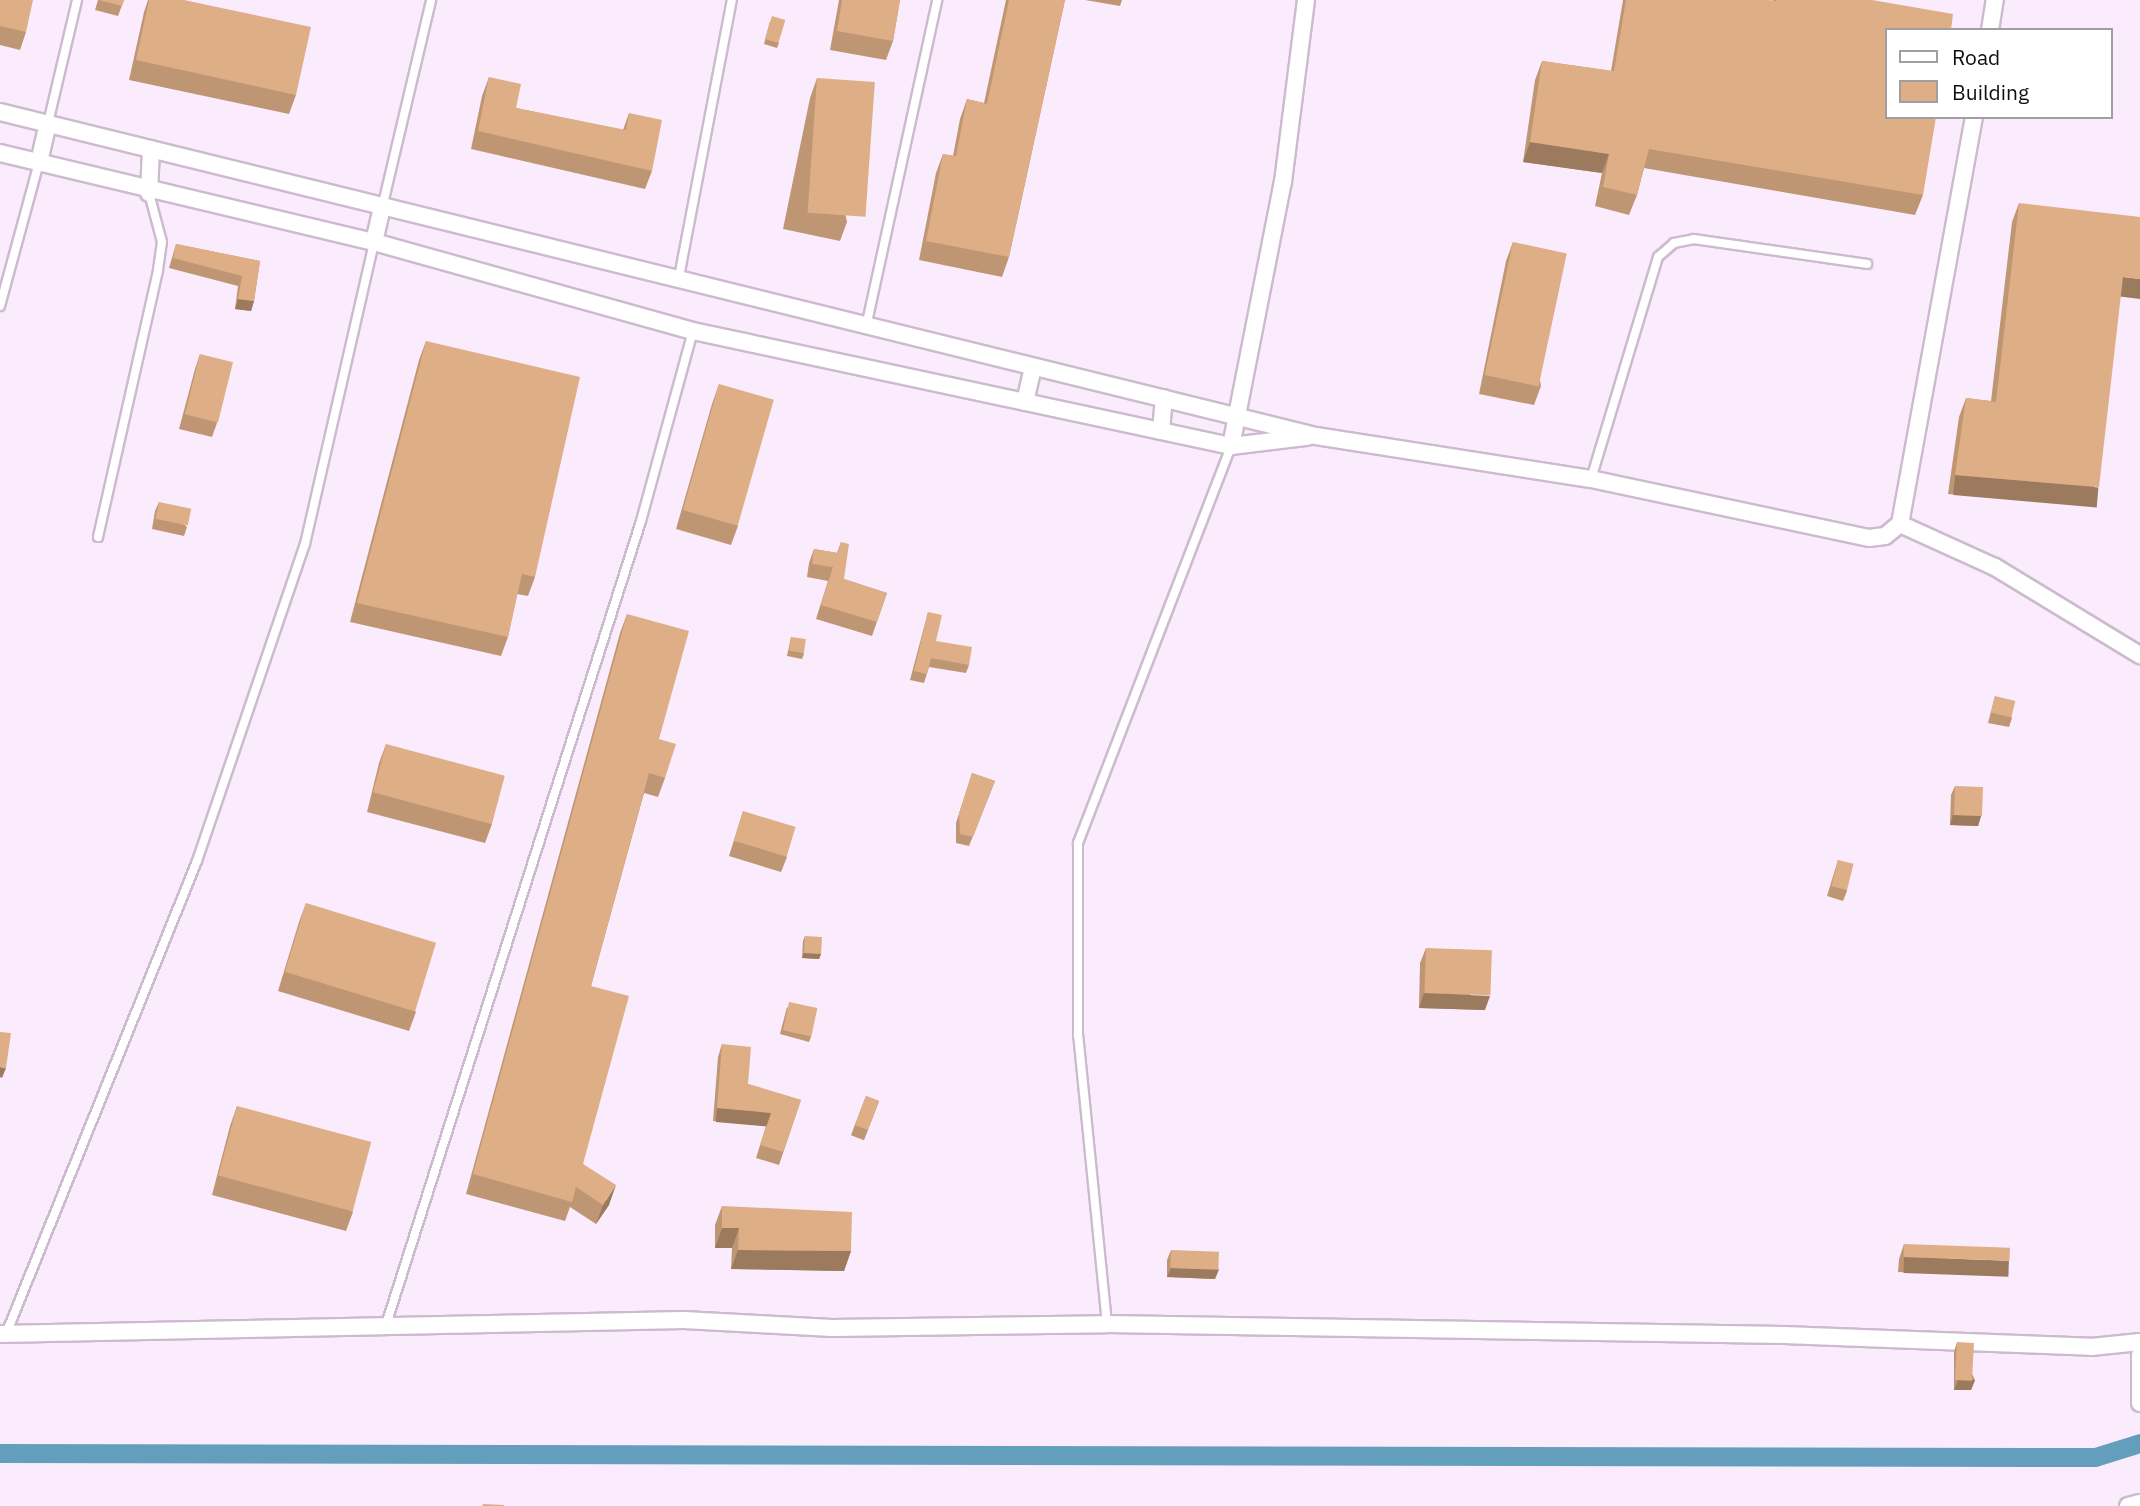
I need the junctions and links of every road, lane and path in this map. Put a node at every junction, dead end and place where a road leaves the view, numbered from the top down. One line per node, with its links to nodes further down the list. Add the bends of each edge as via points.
1 (77, 0): 10 (lane)
2 (431, 0): 15 (lane)
3 (732, 0): 18 (lane)
4 (937, 0): 20 (lane)
5 (1306, 0): 25 (street, via 1283,182)
6 (1995, 0): 7 (street)
7 (1990, 28)
8 (0, 112): 10 (street)
9 (1974, 119): 30 (street)
10 (48, 123): 11 (street); 13 (street)
11 (151, 149): 14 (street); 15 (street)
12 (0, 153): 13 (street)
13 (39, 162): 14 (street); 19 (lane)
14 (149, 193): 16 (street); 31 (lane, via 162,242 158,270)
15 (382, 208): 16 (street); 18 (street)
16 (374, 242): 21 (street); 35 (lane, via 306,544 197,861)
17 (1867, 264): 29 (lane, via 1694,239 1674,243 1658,257)
18 (679, 277): 20 (street)
19 (0, 306)
20 (866, 327): 22 (street)
21 (692, 331): 24 (street); 34 (lane, via 640,521)
22 (1033, 367): 23 (street); 24 (street)
23 (1164, 398): 25 (street); 26 (street)
24 (1025, 402): 26 (street)
25 (1239, 416): 27 (street); 28 (street)
26 (1161, 431): 28 (street)
27 (1316, 436): 28 (street); 29 (street)
28 (1231, 446): 33 (lane, via 1078,843 1078,1036)
29 (1591, 479): 30 (street, via 1869,538 1885,536)
30 (1899, 524): 32 (street, via 1995,567)
31 (98, 537)
32 (2140, 654)
33 (1107, 1324): 34 (street, via 832,1328 684,1320); 36 (street, via 2091,1347)
34 (384, 1328): 35 (street)
35 (3, 1334)
36 (2140, 1342)
37 (2140, 1355): 38 (street)
38 (2140, 1403)
39 (2140, 1503): 40 (street)
40 (2129, 1506)

